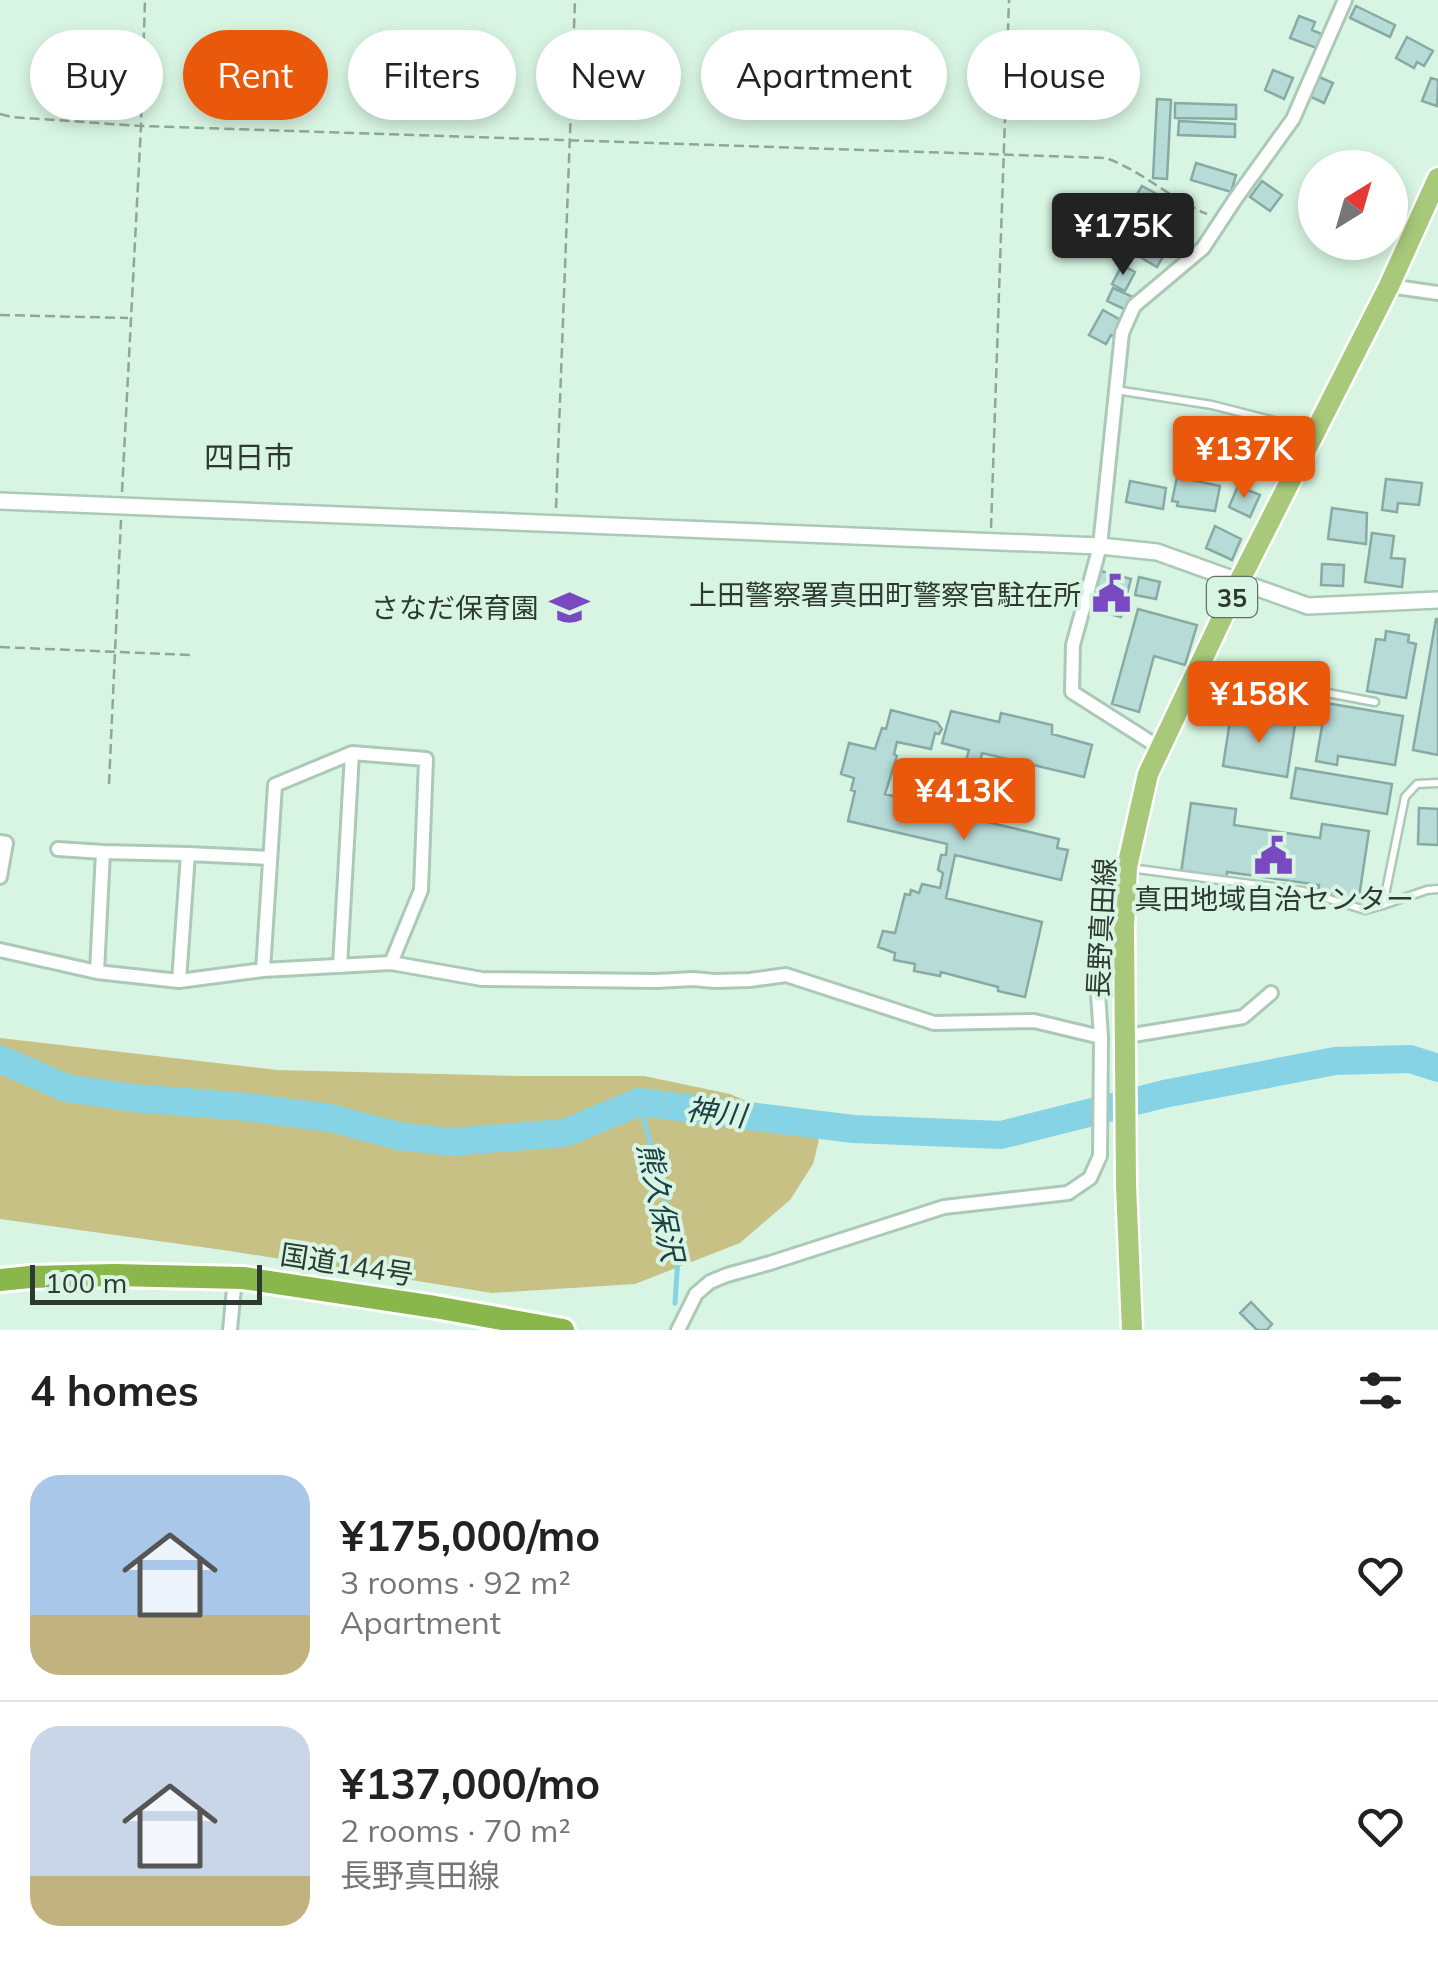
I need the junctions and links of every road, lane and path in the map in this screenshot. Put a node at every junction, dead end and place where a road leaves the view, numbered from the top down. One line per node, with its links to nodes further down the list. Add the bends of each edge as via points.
1 (145, 0): 6 (path)
2 (574, 0): 7 (path)
3 (1009, 0): 8 (path)
4 (1345, 0): 10 (street, via 1293,118)
5 (0, 114): 6 (path)
6 (141, 126): 7 (path); 14 (path)
7 (570, 140): 8 (path); 19 (path)
8 (1005, 154): 10 (path, via 1106,158); 20 (path)
9 (1438, 178): 11 (main road, 長野真田線 / 35)
10 (1222, 217): 15 (street, via 1204,248 1134,306 1122,333)
11 (1390, 286): 12 (street); 16 (main road, 長野真田線 / 35)
12 (1438, 293)
13 (0, 314): 14 (path)
14 (131, 318): 18 (path)
15 (1115, 390): 16 (lane, via 1212,404); 21 (street)
16 (1315, 432): 22 (main road, 長野真田線 / 35)
17 (0, 501): 18 (street)
18 (122, 505): 19 (street); 25 (path)
19 (556, 523): 20 (street)
20 (991, 541): 21 (street)
21 (1100, 546): 22 (street, via 1157,552); 29 (street, via 1073,645 1072,692)
22 (1240, 580): 23 (street, via 1308,606); 27 (main road, 長野真田線 / 35)
23 (1438, 600)
24 (0, 648): 25 (path)
25 (115, 652): 26 (path); 32 (path)
26 (191, 655)
27 (1198, 668): 28 (lane); 29 (main road, 長野真田線 / 35)
28 (1375, 702)
29 (1160, 748): 38 (main road, 長野真田線 / 35)
30 (352, 753): 37 (street, via 275,784); 43 (street, via 426,758 420,890); 44 (street)
31 (1438, 783): 41 (lane, via 1417,784 1404,797)
32 (109, 784)
33 (0, 842): 39 (street, via 6,843)
34 (58, 849): 35 (street)
35 (103, 852): 36 (street); 46 (street)
36 (188, 854): 37 (street); 47 (street)
37 (270, 858): 45 (street)
38 (1127, 867): 41 (lane, via 1303,891 1364,910); 49 (street, via 1109,874 1097,921); 50 (main road, 長野真田線 / 35)
39 (0, 877)
40 (1438, 889): 41 (lane)
41 (1383, 905)
42 (0, 950): 46 (street)
43 (392, 963): 44 (street); 49 (street, via 482,978 715,981 786,975 934,1023 1034,1021)
44 (340, 966): 45 (street)
45 (263, 970): 47 (street)
46 (97, 972): 47 (street)
47 (180, 981)
48 (1271, 993): 50 (street, via 1244,1018)
49 (1101, 1037): 55 (street, via 1100,1156 1090,1178 1068,1193 944,1207 727,1275 696,1294)
50 (1129, 1039): 56 (main road, 長野真田線 / 35)
51 (235, 1278): 52 (highway, 国道144号); 53 (street); 54 (highway, 国道144号)
52 (0, 1280)
53 (230, 1330)
54 (562, 1330)
55 (678, 1330)
56 (1132, 1330)

